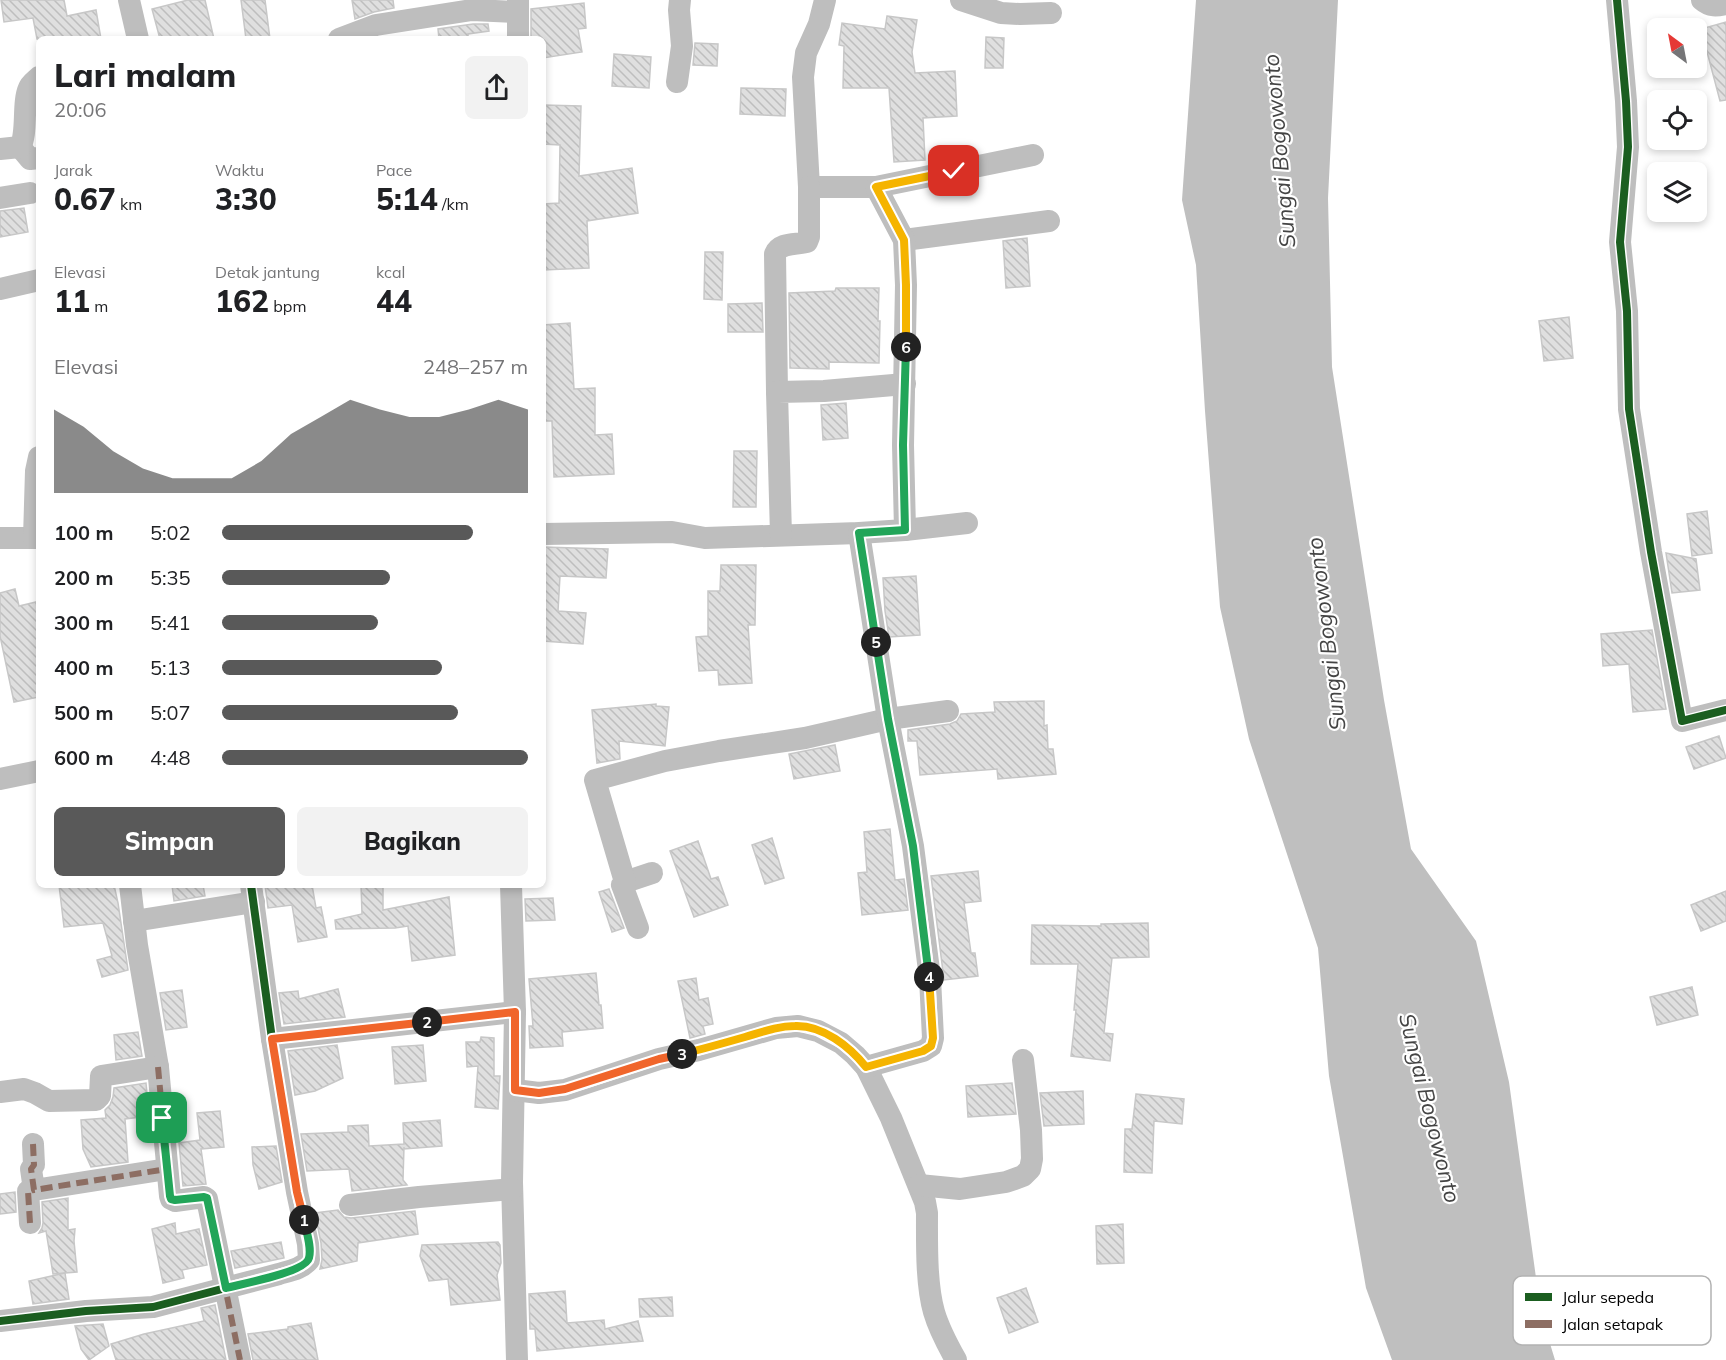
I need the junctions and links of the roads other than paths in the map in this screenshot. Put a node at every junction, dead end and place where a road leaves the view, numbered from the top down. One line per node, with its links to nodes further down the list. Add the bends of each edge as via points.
1 (129, 0): 10 (street)
2 (681, 0): 14 (street, via 682,46)
3 (825, 0): 18 (street, via 806,53 803,76)
4 (961, 0): 9 (street, via 1001,13)
5 (1617, 0): 36 (street, via 1628,147 1620,242 1628,329 1629,409 1636,464 1682,721)
6 (1702, 0): 7 (street, via 1717,6)
7 (1726, 4)
8 (518, 6): 11 (street, via 397,21); 12 (street)
9 (1051, 13)
10 (137, 36)
11 (347, 36)
12 (518, 36)
13 (36, 80): 15 (street, via 29,87 23,141)
14 (677, 82)
15 (10, 148): 17 (street)
16 (1033, 155): 19 (street)
17 (36, 158)
18 (809, 187): 19 (street); 27 (street, via 807,242 781,246 775,254)
19 (876, 187): 23 (street)
20 (30, 193): 21 (street)
21 (0, 198)
22 (1049, 221): 23 (street)
23 (904, 240): 26 (street)
24 (36, 281): 25 (street)
25 (0, 289)
26 (905, 384): 27 (street); 30 (street)
27 (777, 392): 33 (street)
28 (36, 471): 35 (street)
29 (967, 523): 30 (street)
30 (905, 530): 31 (street)
31 (859, 533): 33 (street); 38 (street)
32 (546, 534): 33 (street, via 672,532 705,538)
33 (781, 535)
34 (0, 538): 35 (street)
35 (36, 538)
36 (1726, 710)
37 (948, 711): 38 (street)
38 (888, 719): 42 (street, via 805,738 665,761 595,780); 52 (street, via 913,846 930,978 933,1038 931,1046 923,1051)
39 (36, 772): 40 (street)
40 (0, 779)
41 (652, 873): 42 (street)
42 (625, 882): 47 (street, via 622,885)
43 (130, 888): 46 (street)
44 (511, 888): 48 (street)
45 (253, 894): 46 (street); 49 (street)
46 (134, 921): 51 (street)
47 (638, 928)
48 (515, 1012): 49 (street); 53 (street)
49 (272, 1039): 62 (street, via 309,1260 298,1268)
50 (1023, 1060): 57 (street, via 1031,1130 1030,1169 1006,1182 960,1189)
51 (158, 1067): 54 (street, via 101,1076 100,1096 96,1100 49,1101 24,1089); 56 (street)
52 (866, 1067): 53 (street, via 841,1043 798,1026 776,1028 659,1059 565,1089 539,1093); 57 (street)
53 (515, 1090): 58 (street)
54 (0, 1092)
55 (33, 1144): 59 (street)
56 (167, 1169): 59 (street); 62 (street, via 171,1199 207,1198)
57 (919, 1185): 66 (street, via 927,1213 934,1310)
58 (512, 1189): 60 (street); 65 (street)
59 (34, 1190): 61 (street, via 28,1191)
60 (350, 1205)
61 (30, 1223)
62 (226, 1288): 63 (street, via 153,1307); 64 (street)
63 (0, 1321)
64 (240, 1360)
65 (517, 1360)
66 (956, 1360)

